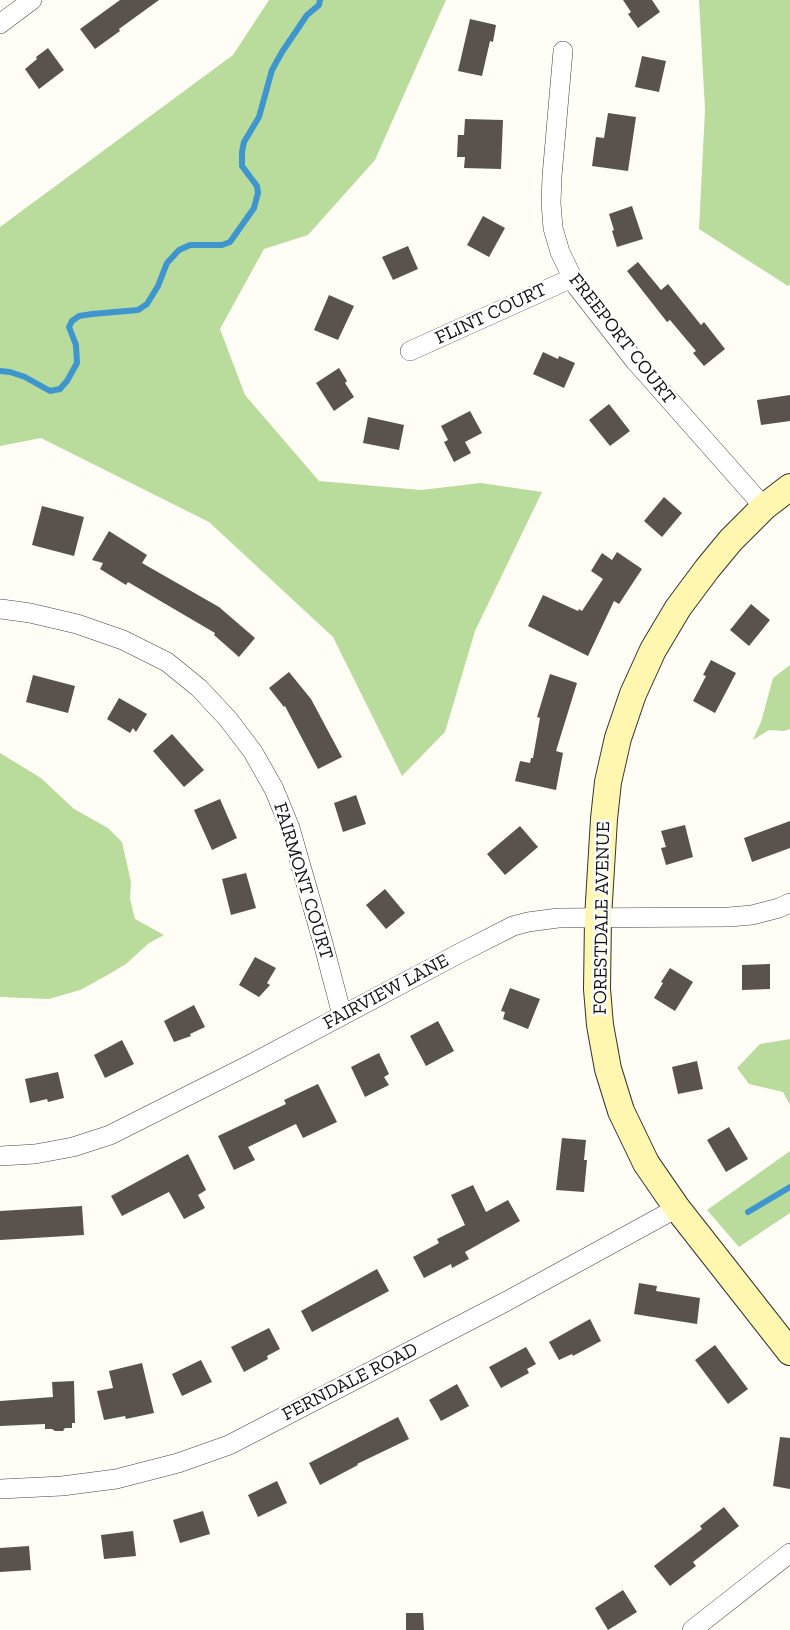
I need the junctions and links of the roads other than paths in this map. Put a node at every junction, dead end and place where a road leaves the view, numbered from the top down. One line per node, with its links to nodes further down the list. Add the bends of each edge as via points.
1 (32, 0): 2 (street)
2 (0, 24)
3 (564, 51): 4 (street, FREEPORT COURT, via 551,203 557,244)
4 (572, 278): 5 (street, FLINT COURT); 7 (street, FREEPORT COURT, via 636,361)
5 (410, 351)
6 (790, 487): 7 (street, FORESTDALE AVENUE)
7 (764, 507): 10 (street, FORESTDALE AVENUE, via 731,540 678,608 653,650 633,694 608,782)
8 (1, 609): 11 (street, FAIRMONT COURT, via 77,624 123,640 166,662 199,688 228,718 262,767 290,828)
9 (790, 903): 10 (street, FAIRVIEW LANE, via 752,915 729,918)
10 (598, 918): 11 (street, FAIRVIEW LANE, via 541,919 513,926); 13 (street, FORESTDALE AVENUE, via 597,989 608,1068 632,1135 646,1163)
11 (342, 1015): 12 (street, FAIRVIEW LANE, via 110,1135 73,1147)
12 (0, 1156)
13 (677, 1208): 14 (street, FORESTDALE AVENUE); 15 (street, FERNDALE ROAD, via 507,1301 229,1445 178,1463 116,1479)
14 (790, 1352)
15 (0, 1489)
16 (790, 1553): 17 (street)
17 (692, 1630)

